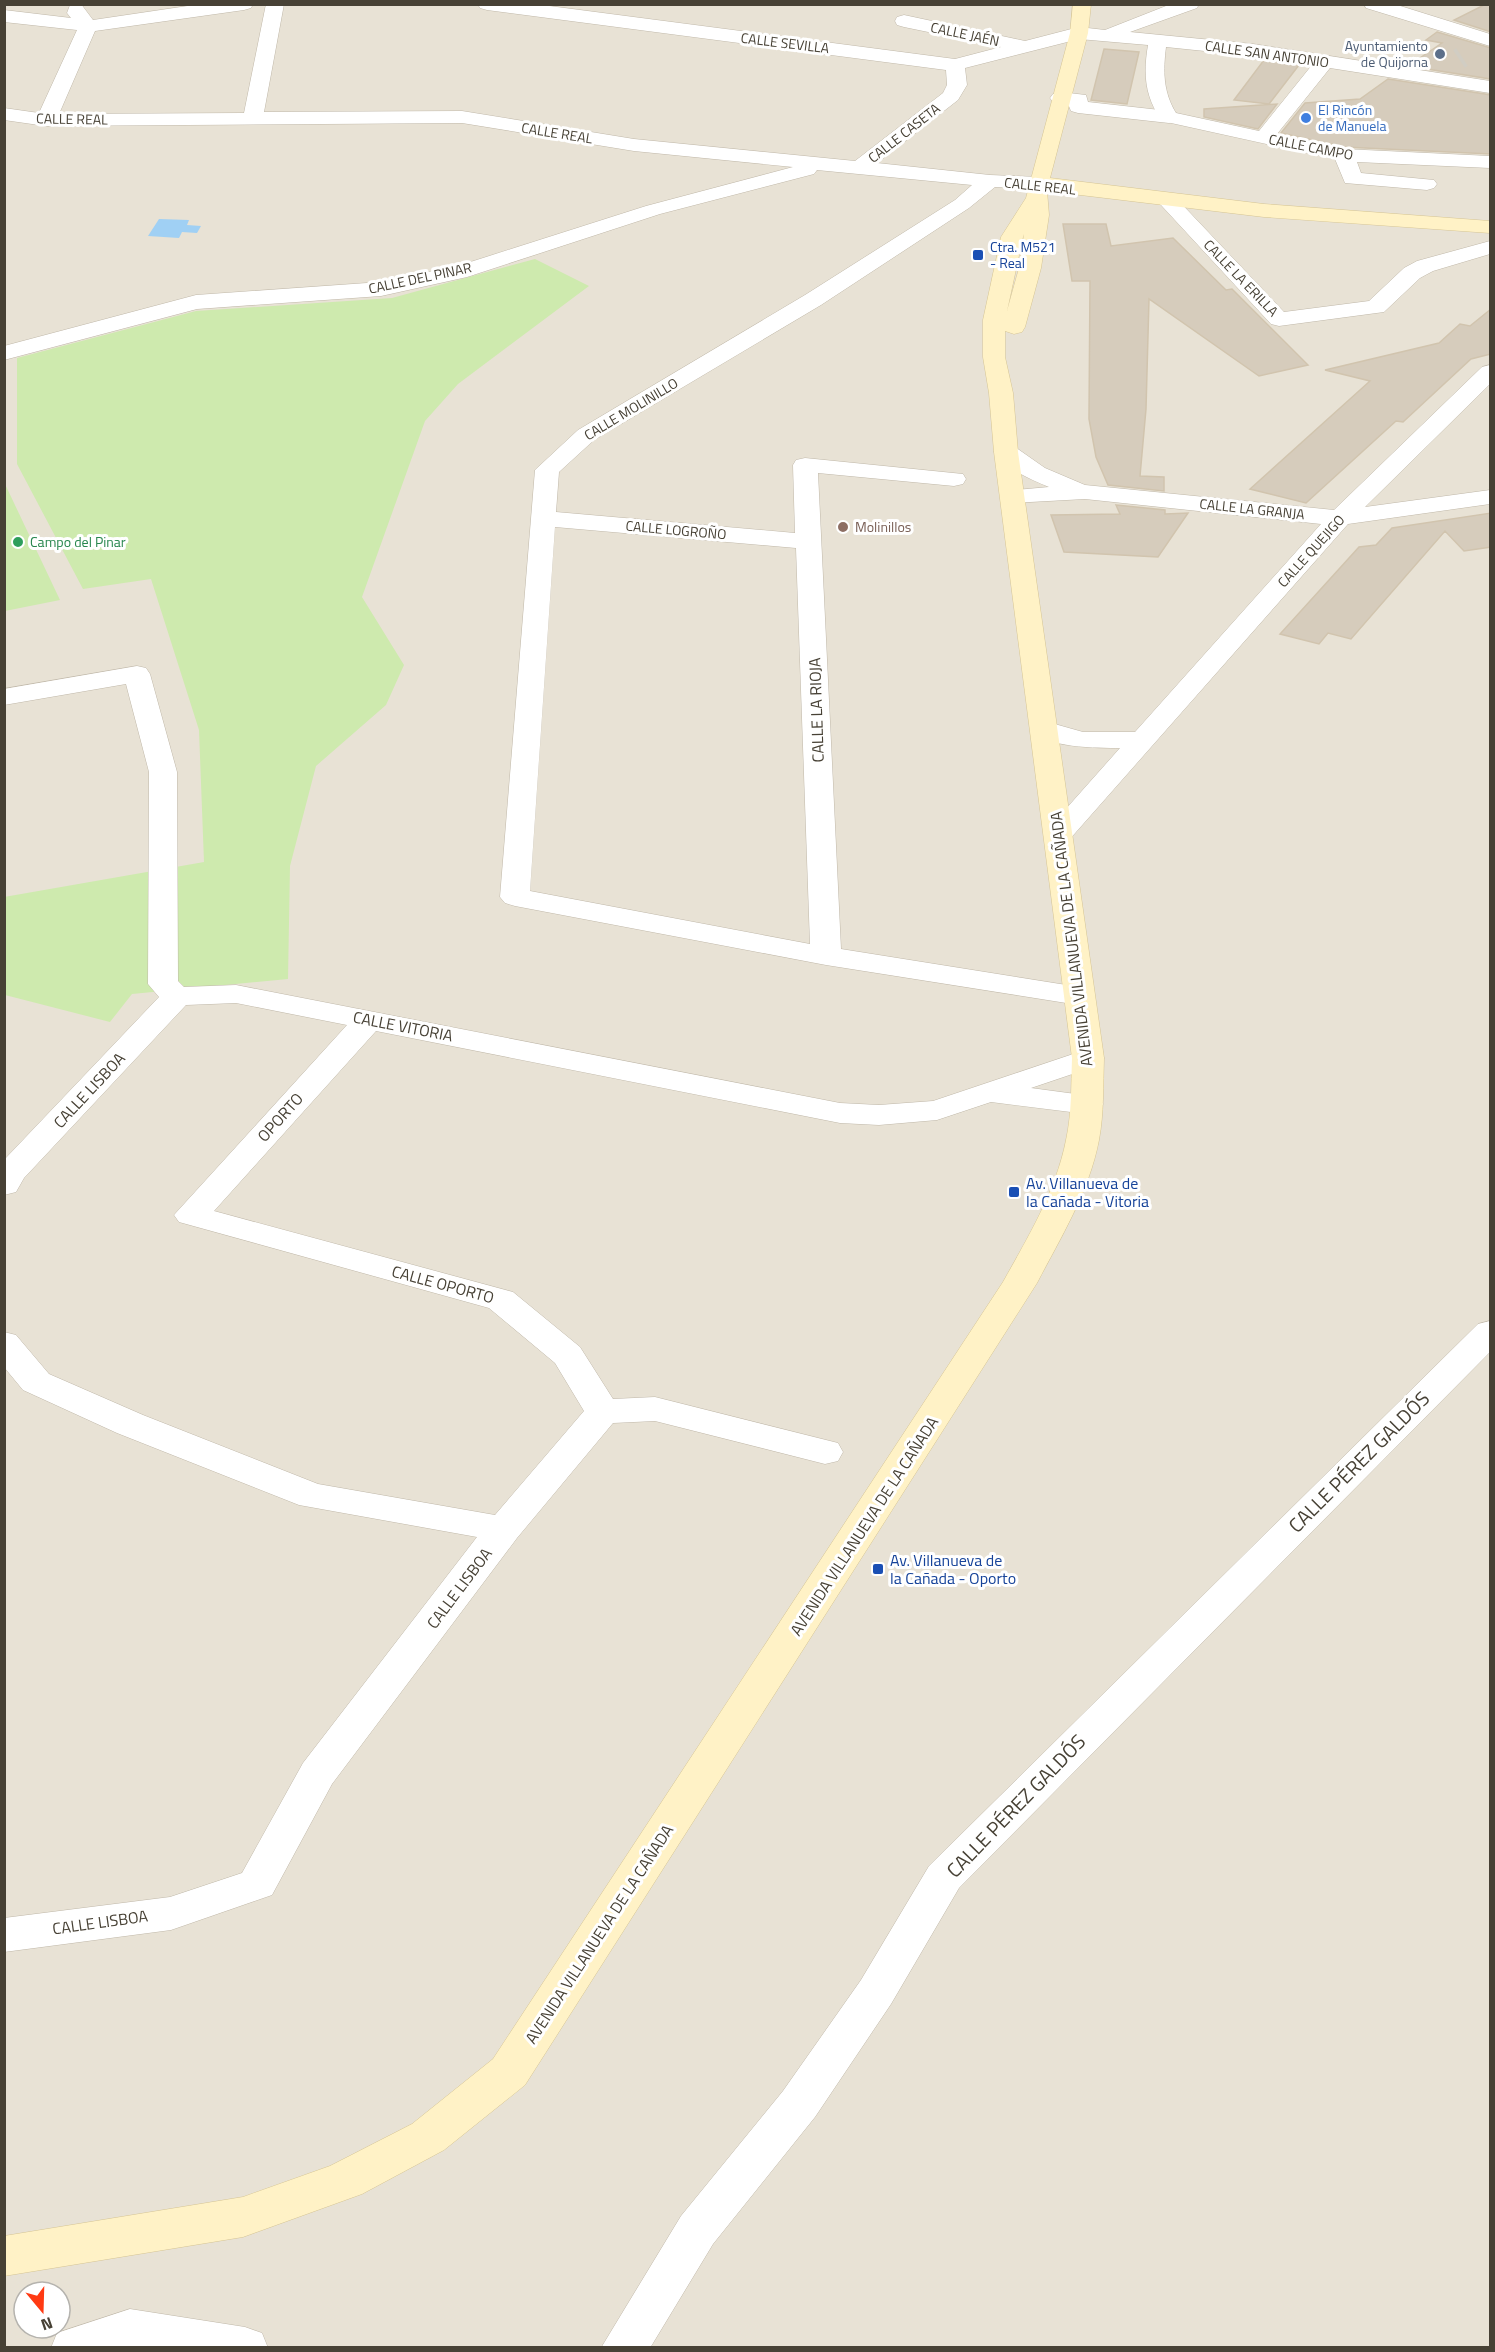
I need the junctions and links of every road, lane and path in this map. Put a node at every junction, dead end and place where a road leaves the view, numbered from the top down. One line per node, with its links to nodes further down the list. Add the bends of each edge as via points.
1 (79, 4): 10 (street, via 76,14)
2 (244, 4): 10 (street)
3 (275, 4): 24 (street)
4 (487, 4): 18 (street, CALLE SEVILLA)
5 (1082, 4): 11 (main road, AVENIDA VILLANUEVA DE LA CAÑADA)
6 (1190, 4): 12 (street)
7 (1382, 6): 14 (street)
8 (4, 16): 10 (street)
9 (904, 21): 15 (street, CALLE JAÉN)
10 (88, 27): 26 (street)
11 (1079, 33): 12 (street, CALLE SAN ANTONIO); 15 (street, CALLE SEVILLA); 22 (main road, AVENIDA VILLANUEVA DE LA CAÑADA)
12 (1104, 35): 13 (street, CALLE SAN ANTONIO)
13 (1158, 40): 17 (street, CALLE SAN ANTONIO); 25 (street, via 1153,72 1157,99)
14 (1490, 40): 16 (street)
15 (1027, 47): 18 (street, CALLE SEVILLA)
16 (1471, 51)
17 (1324, 62): 20 (street, CALLE SAN ANTONIO); 27 (street)
18 (955, 65): 31 (street, CALLE CASETA, via 957,85 951,96)
19 (1450, 65): 20 (street)
20 (1433, 78): 21 (street, CALLE SAN ANTONIO)
21 (1491, 87)
22 (1060, 98): 25 (street, CALLE CAMPO, via 1079,99 1078,107); 34 (main road, AVENIDA VILLANUEVA DE LA CAÑADA)
23 (4, 114): 26 (street, CALLE REAL)
24 (253, 117): 26 (street, CALLE REAL); 30 (street, CALLE REAL, via 462,117 634,146)
25 (1169, 117): 27 (street, CALLE CAMPO)
26 (46, 120)
27 (1264, 138): 28 (street, CALLE CAMPO)
28 (1344, 155): 29 (street, CALLE CAMPO); 33 (street, via 1352,178)
29 (1491, 162)
30 (828, 164): 31 (street, CALLE REAL); 38 (street, CALLE DEL PINAR, via 653,210 457,272 381,289 196,302)
31 (860, 167): 32 (street, CALLE REAL)
32 (990, 181): 34 (street, CALLE REAL); 45 (street, CALLE MOLINILLO, via 962,204 813,300 586,435 547,470)
33 (1427, 184)
34 (1037, 196): 35 (main road, CALLE REAL, via 1107,193); 40 (main road, AVENIDA VILLANUEVA DE LA CAÑADA, via 1030,268 1001,393)
35 (1168, 201): 36 (main road, CALLE REAL); 37 (street, CALLE LA ERILLA, via 1279,319 1376,307 1425,266)
36 (1491, 227)
37 (1491, 247)
38 (4, 353)
39 (1491, 372): 46 (street, CALLE QUEJIGO)
40 (1006, 452): 42 (street, CALLE LA GRANJA, via 1036,473); 43 (main road, AVENIDA VILLANUEVA DE LA CAÑADA)
41 (954, 479): 47 (street, CALLE LA RIOJA, via 805,465)
42 (1085, 492): 43 (street, CALLE LA GRANJA); 46 (street, CALLE LA GRANJA)
43 (1013, 496): 49 (main road, AVENIDA VILLANUEVA DE LA CAÑADA)
44 (1491, 497): 46 (street, CALLE LA GRANJA)
45 (542, 518): 47 (street, CALLE LOGROÑO); 52 (street, CALLE MOLINILLO, via 515,897)
46 (1340, 518): 50 (street, CALLE QUEJIGO)
47 (809, 542): 52 (street, CALLE LA RIOJA)
48 (4, 697): 53 (street, via 137,674 164,772 163,984)
49 (1044, 729): 50 (street, via 1081,740); 51 (main road, AVENIDA VILLANUEVA DE LA CAÑADA)
50 (1142, 740): 51 (street, CALLE QUEJIGO)
51 (1059, 834): 54 (main road, AVENIDA VILLANUEVA DE LA CAÑADA)
52 (826, 956): 54 (street)
53 (177, 996): 55 (street, CALLE VITORIA, via 236,994); 59 (street, CALLE LISBOA)
54 (1079, 996): 56 (main road, AVENIDA VILLANUEVA DE LA CAÑADA)
55 (370, 1019): 57 (street, CALLE VITORIA, via 840,1113 937,1110); 60 (street, OPORTO)
56 (1088, 1058): 57 (street); 58 (main road, AVENIDA VILLANUEVA DE LA CAÑADA)
57 (989, 1093): 58 (street, CALLE VITORIA)
58 (1087, 1104): 67 (main road, AVENIDA VILLANUEVA DE LA CAÑADA, via 1080,1153 1061,1204 1020,1283 509,2072 428,2137 336,2184 243,2217)
59 (4, 1185)
60 (191, 1215): 63 (street, CALLE OPORTO, via 501,1300 568,1355)
61 (1491, 1332): 70 (street, CALLE PÉREZ GALDÓS, via 944,1877 870,2001 799,2104 697,2230)
62 (4, 1343): 65 (street, CALLE LISBOA, via 36,1382 312,1496)
63 (603, 1412): 64 (street, via 655,1409); 65 (street)
64 (825, 1452)
65 (504, 1529): 66 (street, CALLE LISBOA, via 317,1774 257,1884 171,1913)
66 (4, 1935)
67 (4, 2256)
68 (74, 2348): 69 (street, via 130,2330)
69 (245, 2348)
70 (624, 2348)

